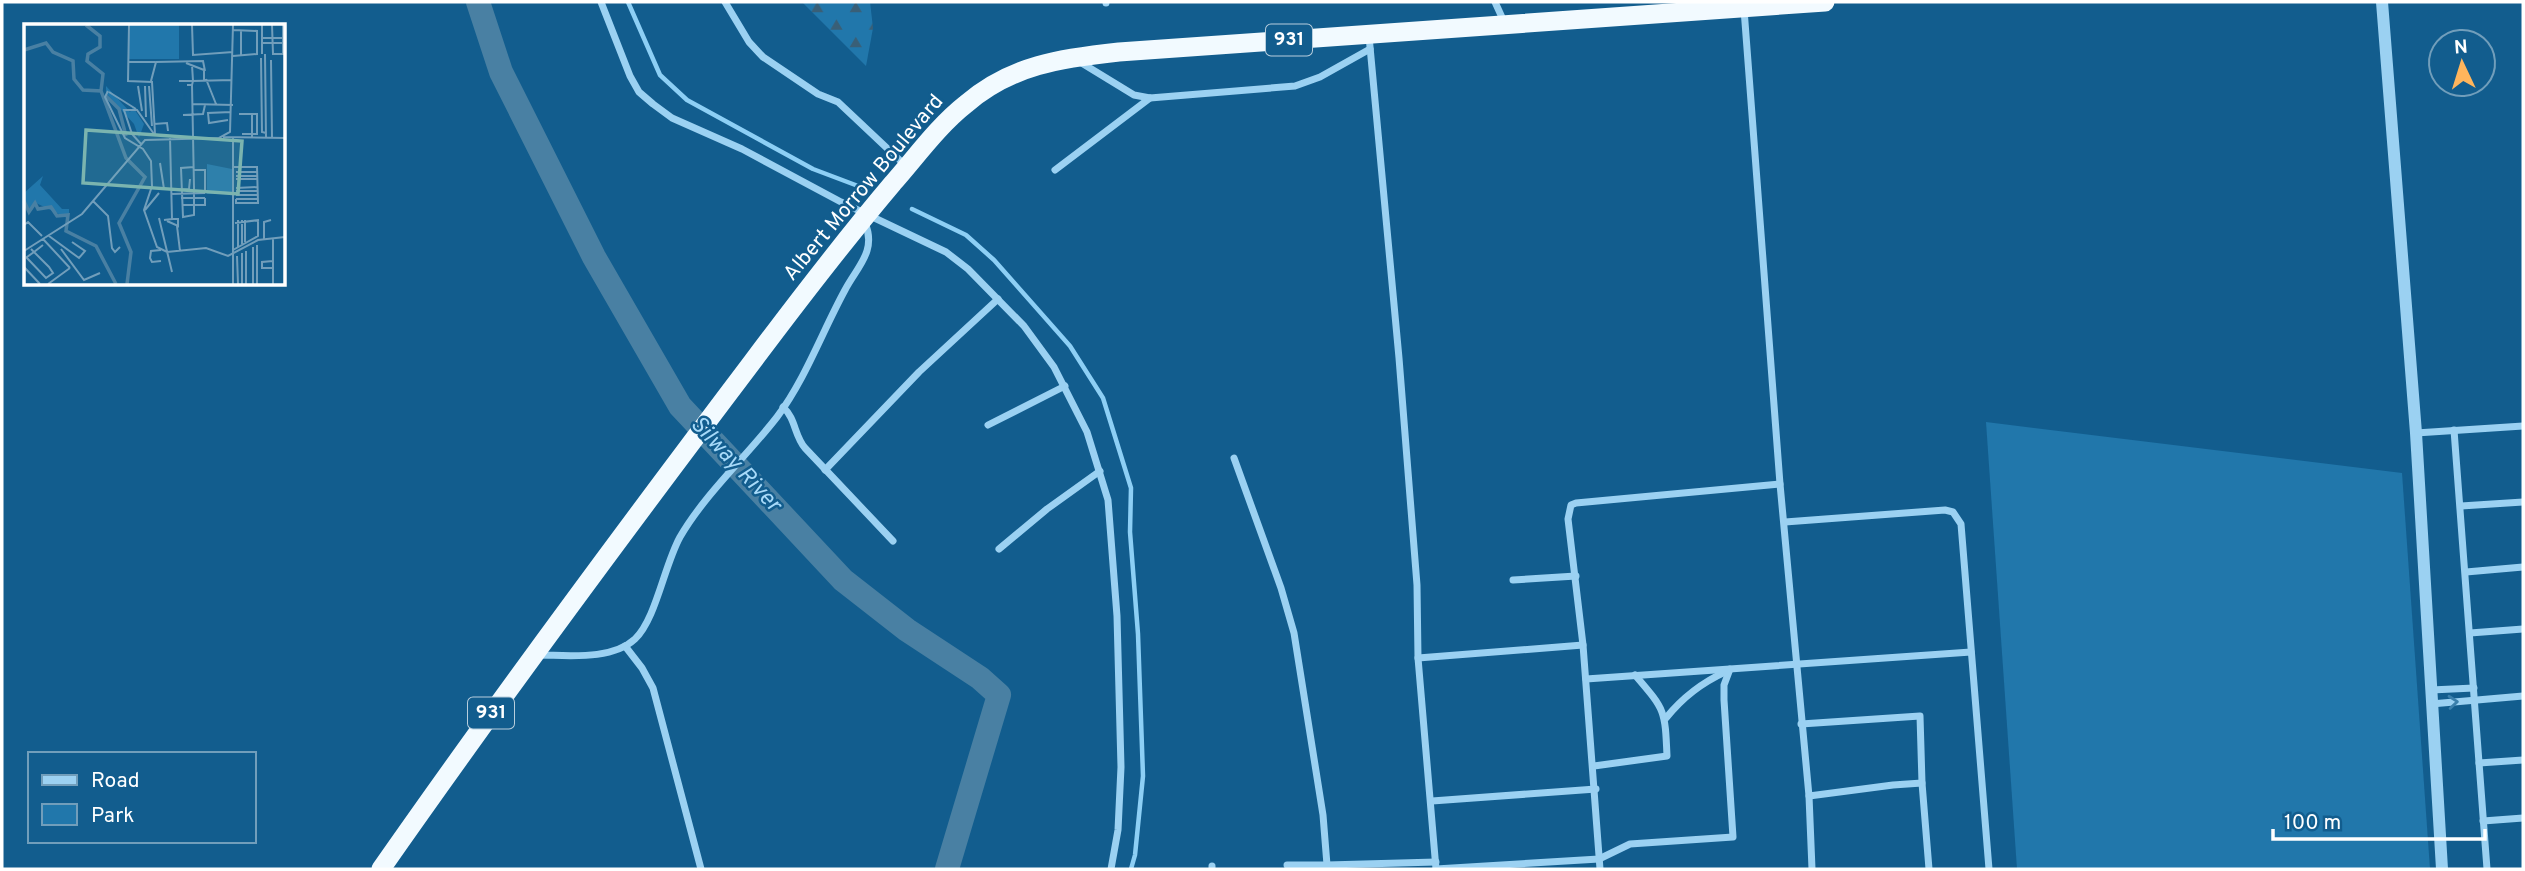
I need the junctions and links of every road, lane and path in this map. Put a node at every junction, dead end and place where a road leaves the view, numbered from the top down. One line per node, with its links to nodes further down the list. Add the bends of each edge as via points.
1 (601, 2): 13 (street, via 630,76 653,104)
2 (725, 2): 11 (street, via 748,42 763,57 838,103)
3 (1495, 2): 7 (street)
4 (1825, 2): 6 (highway, Albert Morrow Boulevard / 931)
5 (2382, 2): 20 (street)
6 (1743, 5): 7 (highway, Albert Morrow Boulevard / 931); 24 (street)
7 (1505, 24): 8 (highway, Albert Morrow Boulevard / 931)
8 (1369, 42): 9 (highway, Albert Morrow Boulevard / 931); 10 (street, via 1320,78 1294,86); 40 (street, via 1399,358 1417,585)
9 (1074, 57): 10 (street, via 1134,95); 11 (highway, Albert Morrow Boulevard / 931, via 1034,65 999,81 966,103)
10 (1150, 98): 12 (street)
11 (907, 167): 13 (highway, Albert Morrow Boulevard / 931)
12 (1055, 170)
13 (865, 217): 14 (street, via 946,252); 16 (street, via 868,250); 39 (highway, Albert Morrow Boulevard / 931)
14 (998, 299): 15 (street, via 1024,326); 22 (street, via 919,372)
15 (1065, 386): 17 (street); 23 (street)
16 (783, 407): 22 (street, via 794,420 797,438); 37 (street, via 692,520 674,548 649,619)
17 (988, 425)
18 (2523, 426): 19 (street)
19 (2454, 430): 20 (street); 26 (street)
20 (2416, 433): 46 (street)
21 (1234, 458): 63 (street, via 1294,633)
22 (825, 470): 28 (street)
23 (1100, 471): 29 (street); 67 (street, via 1108,500 1117,616 1121,767)
24 (1780, 484): 27 (street); 32 (street, via 1571,505 1568,519)
25 (2523, 502): 26 (street)
26 (2461, 506): 31 (street)
27 (1784, 522): 38 (street, via 1953,512 1961,524); 41 (street)
28 (892, 541)
29 (999, 549)
30 (2523, 567): 31 (street)
31 (2466, 572): 35 (street)
32 (1576, 576): 33 (street); 36 (street)
33 (1513, 580)
34 (2523, 629): 35 (street)
35 (2470, 633): 45 (street)
36 (1583, 645): 40 (street); 44 (street)
37 (625, 646): 39 (street, via 596,654); 66 (street, via 653,688)
38 (1971, 652): 41 (street); 71 (street)
39 (533, 655): 65 (highway, Albert Morrow Boulevard / 931)
40 (1418, 658): 58 (street)
41 (1796, 664): 42 (street); 51 (street)
42 (1730, 669): 43 (street); 50 (street, via 1681,699); 61 (street, via 1724,701 1732,837 1630,844)
43 (1634, 675): 44 (street); 50 (street, via 1662,706)
44 (1586, 678): 54 (street)
45 (2474, 688): 46 (street); 48 (street)
46 (2431, 690): 49 (street)
47 (2523, 696): 48 (street)
48 (2475, 700): 49 (street, one-way to 48); 53 (street)
49 (2431, 704): 72 (street)
50 (1666, 718): 54 (street, via 1667,756)
51 (1801, 724): 55 (street, via 1920,716); 57 (street)
52 (2523, 760): 53 (street)
53 (2479, 763): 60 (street)
54 (1594, 766): 56 (street)
55 (1922, 783): 57 (street); 70 (street)
56 (1596, 789): 58 (street); 61 (street)
57 (1809, 796): 69 (street)
58 (1432, 801): 64 (street)
59 (2523, 818): 60 (street)
60 (2483, 821): 73 (street)
61 (1599, 859): 64 (street); 68 (street)
62 (1287, 865): 63 (street)
63 (1328, 867): 64 (street)
64 (1436, 867)
65 (381, 869)
66 (701, 869)
67 (1111, 869)
68 (1600, 869)
69 (1812, 869)
70 (1929, 869)
71 (1989, 869)
72 (2442, 869)
73 (2487, 869)

